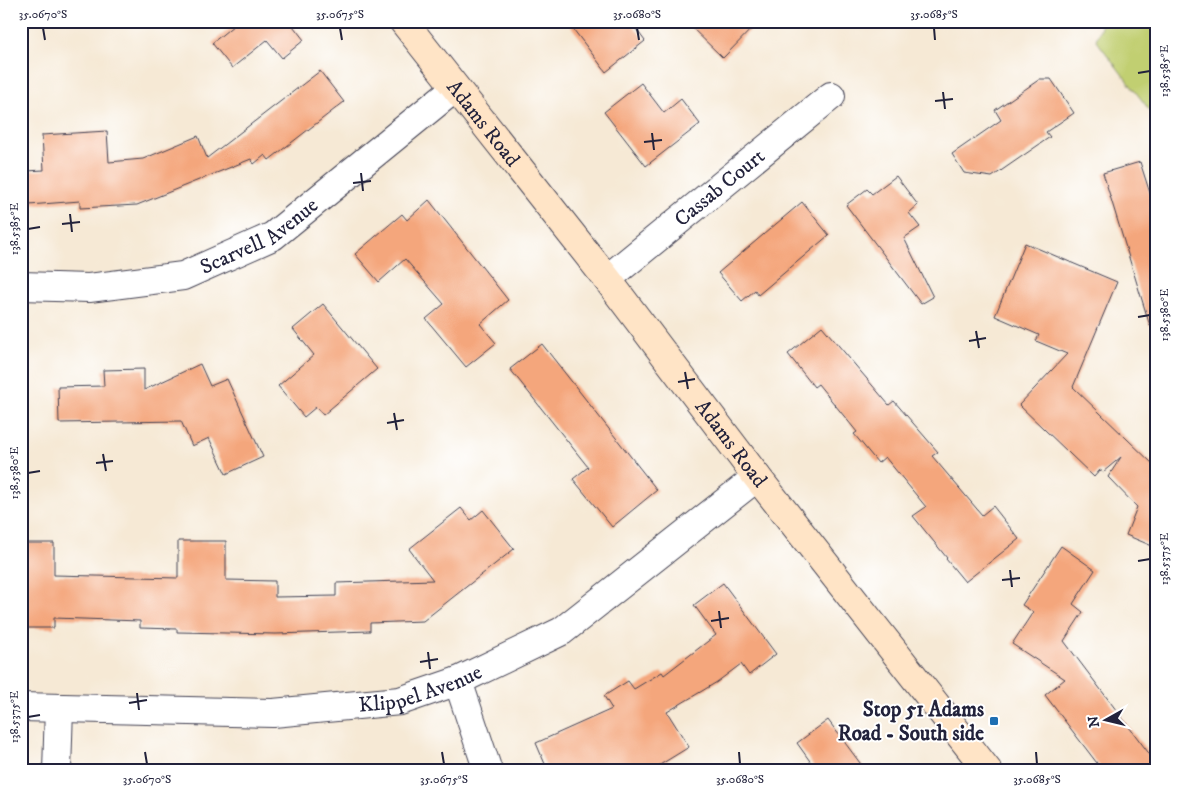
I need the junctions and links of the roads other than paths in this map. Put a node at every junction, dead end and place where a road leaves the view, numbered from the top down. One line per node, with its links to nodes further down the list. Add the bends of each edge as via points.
1 (403, 21): 2 (street, Adams Road)
2 (455, 88): 4 (street, Adams Road); 5 (street, Scarvell Avenue, via 273,236 183,276 89,288)
3 (831, 96): 4 (street, Cassab Court)
4 (607, 279): 6 (street, Adams Road)
5 (21, 286)
6 (757, 477): 7 (street, Klippel Avenue, via 562,631); 12 (street, Adams Road)
7 (458, 681): 9 (street, Klippel Avenue, via 400,701 273,713); 11 (street)
8 (21, 707): 9 (street, Klippel Avenue)
9 (59, 708): 10 (street)
10 (57, 771)
11 (488, 771)
12 (988, 771)

